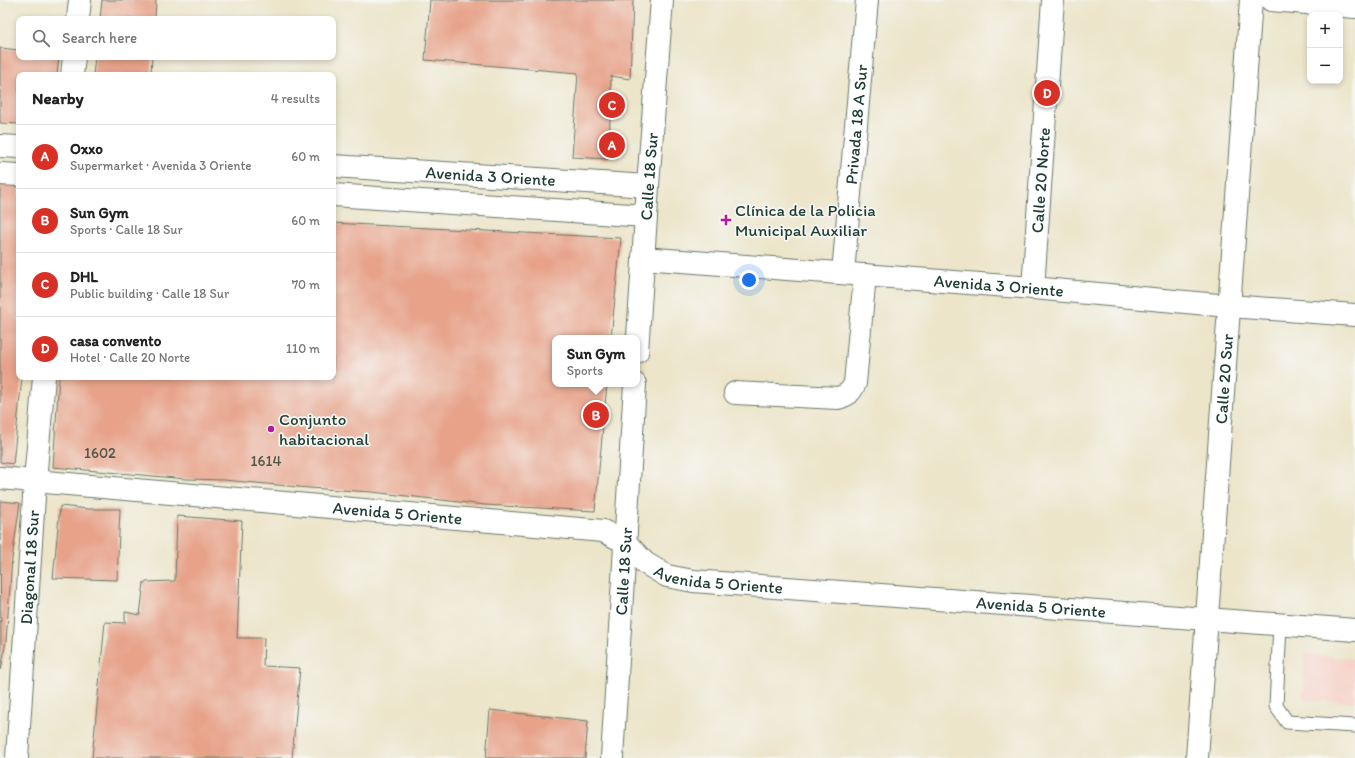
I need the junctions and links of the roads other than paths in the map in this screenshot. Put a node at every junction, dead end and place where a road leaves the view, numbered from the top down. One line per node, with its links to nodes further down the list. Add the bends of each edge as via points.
1 (80, 0): 8 (street)
2 (662, 0): 17 (street, Calle 18 Sur)
3 (867, 0): 22 (street, Privada 18 A Sur)
4 (1053, 0): 24 (street, Calle 20 Norte)
5 (1251, 0): 25 (street, Calle 20 Sur)
6 (1272, 0): 7 (street)
7 (1355, 7)
8 (78, 16)
9 (74, 60): 10 (street)
10 (72, 72)
11 (0, 146): 12 (street)
12 (16, 147)
13 (336, 166): 14 (street, Avenida 3 Oriente)
14 (386, 170): 17 (street, Avenida 3 Oriente); 19 (street)
15 (0, 174): 16 (street)
16 (16, 174)
17 (648, 186): 20 (street, Calle 18 Sur)
18 (336, 195): 19 (street, Avenida 3 Oriente)
19 (382, 198): 20 (street, Avenida 3 Oriente)
20 (646, 216): 21 (street, Calle 18 Sur)
21 (643, 258): 22 (street, Avenida 3 Oriente); 27 (street, Calle 18 Sur)
22 (843, 273): 23 (street, Avenida 3 Oriente)
23 (865, 275): 24 (street, Avenida 3 Oriente); 30 (street, via 855,383 852,391 838,398)
24 (1033, 288): 25 (street, Avenida 3 Oriente)
25 (1229, 306): 26 (street, Avenida 3 Oriente); 34 (street, Calle 20 Sur)
26 (1355, 315)
27 (638, 335)
28 (44, 380): 32 (street, Diagonal 18 Sur)
29 (635, 387): 33 (street, Calle 18 Sur)
30 (735, 393)
31 (0, 478): 32 (street, Avenida 5 Oriente)
32 (35, 481): 33 (street, Avenida 5 Oriente, via 603,531); 38 (street, Diagonal 18 Sur)
33 (625, 542): 34 (street, Avenida 5 Oriente, via 645,563 667,576 693,581); 39 (street, Calle 18 Sur)
34 (1207, 619): 35 (street, Avenida 5 Oriente); 40 (street, Calle 20 Sur)
35 (1280, 625): 36 (street, Avenida 5 Oriente); 37 (lane, via 1276,706 1287,722)
36 (1355, 630)
37 (1355, 726)
38 (18, 758)
39 (612, 758)
40 (1197, 758)

